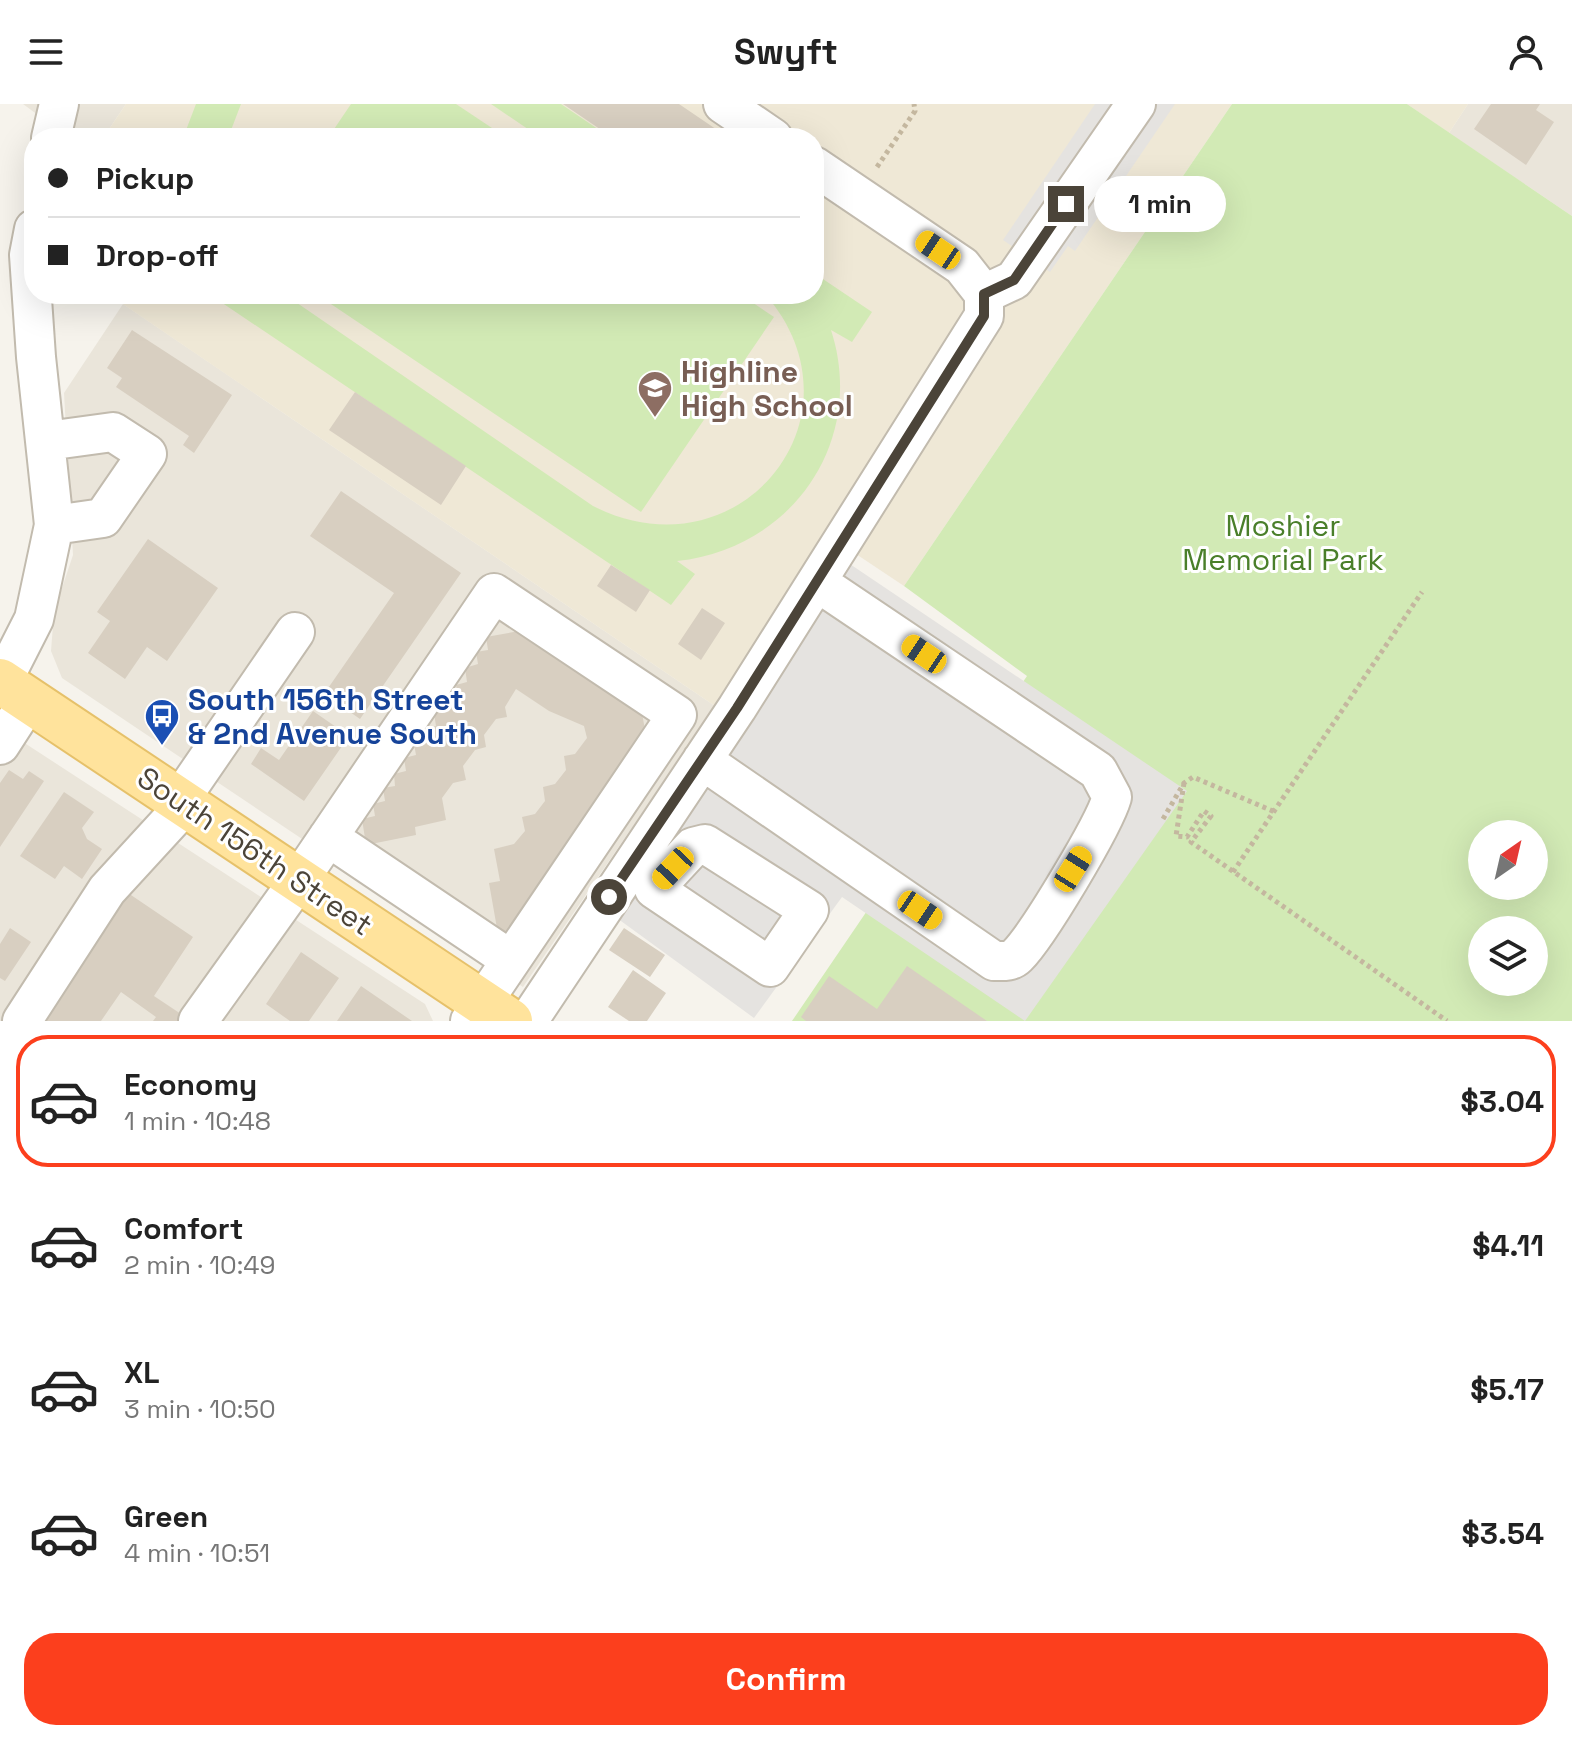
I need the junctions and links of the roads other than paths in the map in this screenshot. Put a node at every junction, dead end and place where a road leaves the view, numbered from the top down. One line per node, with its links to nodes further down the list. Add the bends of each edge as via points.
1 (59, 104): 4 (street)
2 (723, 104): 5 (street)
3 (1136, 104): 7 (street, via 1014,280)
4 (53, 128)
5 (758, 128)
6 (824, 173): 7 (street, via 962,266)
7 (984, 294): 11 (street, via 984,316)
8 (32, 304): 9 (street)
9 (47, 441): 10 (street); 10 (street, via 113,432 147,454 103,518)
10 (54, 525): 13 (street, via 34,619)
11 (817, 582): 15 (street); 18 (street, via 1098,771 1112,797 1107,817 1010,961 994,961)
12 (295, 632): 16 (street)
13 (10, 688): 14 (street); 16 (main road, South 156th Street)
14 (0, 745)
15 (702, 760): 18 (street); 25 (street)
16 (182, 803): 19 (main road, South 156th Street); 23 (street, via 107,890)
17 (328, 837): 19 (street); 21 (street); 21 (street, via 494,593 677,715)
18 (845, 859): 20 (street)
19 (299, 880): 22 (main road, South 156th Street); 24 (street)
20 (809, 910)
21 (511, 960): 22 (street)
22 (487, 1015)
23 (22, 1021)
24 (198, 1021)
25 (528, 1021)

